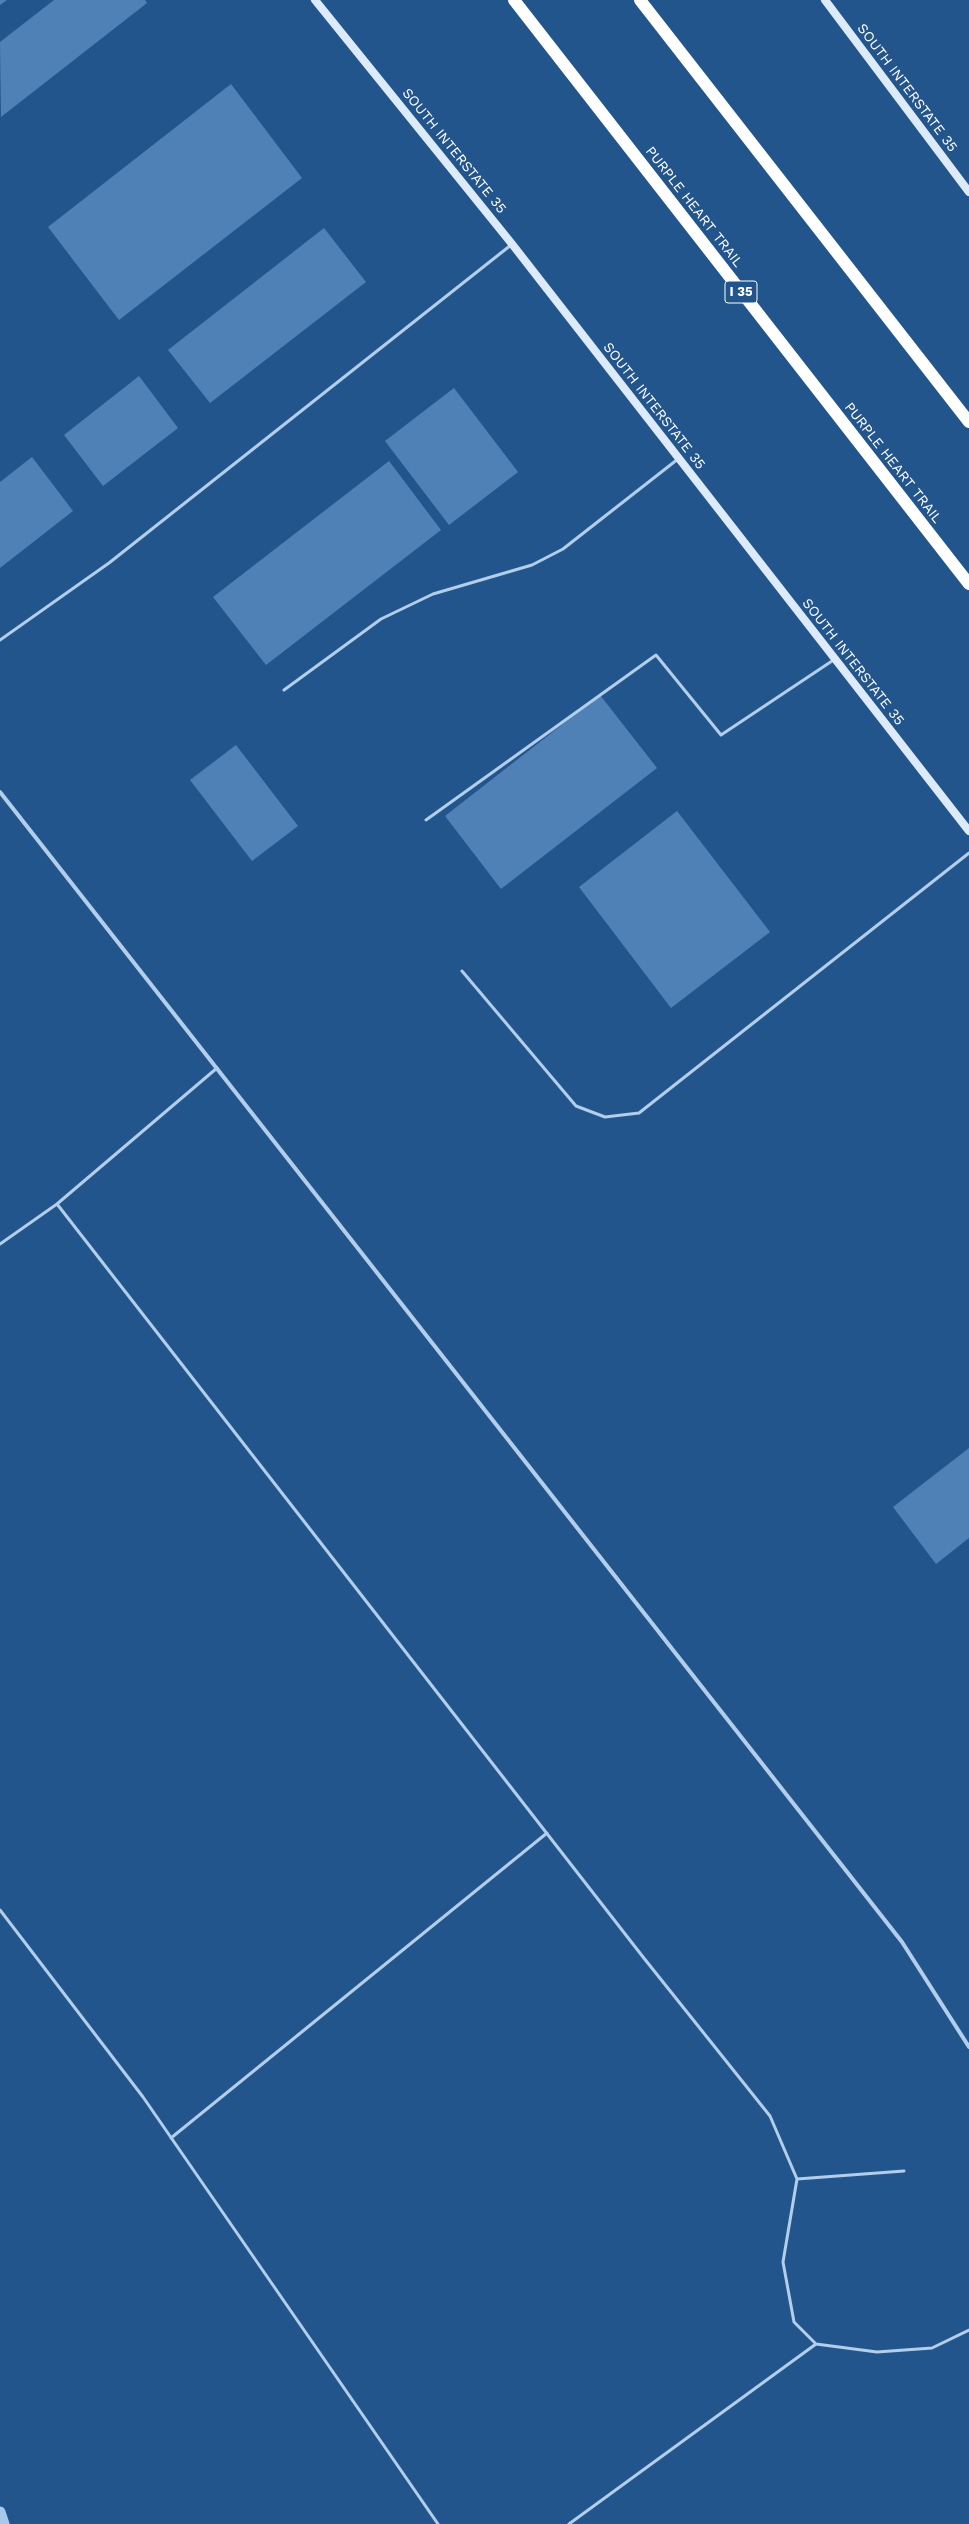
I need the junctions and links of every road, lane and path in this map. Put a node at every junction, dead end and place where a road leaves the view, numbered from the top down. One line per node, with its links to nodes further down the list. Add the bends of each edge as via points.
1 (315, 0): 6 (main road, SOUTH INTERSTATE 35)
2 (514, 0): 9 (highway, PURPLE HEART TRAIL / I 35)
3 (640, 0): 7 (highway)
4 (825, 0): 5 (main road, SOUTH INTERSTATE 35)
5 (969, 192)
6 (512, 244): 8 (main road, SOUTH INTERSTATE 35); 10 (lane, via 109,563)
7 (969, 422)
8 (678, 459): 11 (main road, SOUTH INTERSTATE 35); 12 (lane, via 563,549 532,565 433,594 381,619)
9 (969, 584)
10 (0, 640)
11 (834, 659): 14 (lane, via 721,735 656,655); 15 (main road, SOUTH INTERSTATE 35)
12 (284, 690)
13 (0, 792): 18 (street)
14 (426, 820)
15 (969, 832)
16 (969, 853): 17 (lane, via 639,1113 605,1117 576,1106)
17 (462, 971)
18 (217, 1068): 19 (lane); 23 (street, via 902,1942)
19 (57, 1204): 20 (lane); 21 (lane)
20 (0, 1244)
21 (547, 1833): 24 (lane); 26 (lane, via 770,2116)
22 (0, 1910): 24 (lane)
23 (969, 2047)
24 (172, 2138): 29 (lane)
25 (904, 2171): 26 (lane)
26 (797, 2179): 28 (lane, via 783,2262 794,2322)
27 (969, 2330): 28 (lane, via 932,2348 877,2352)
28 (816, 2344): 30 (lane)
29 (438, 2524)
30 (569, 2524)

